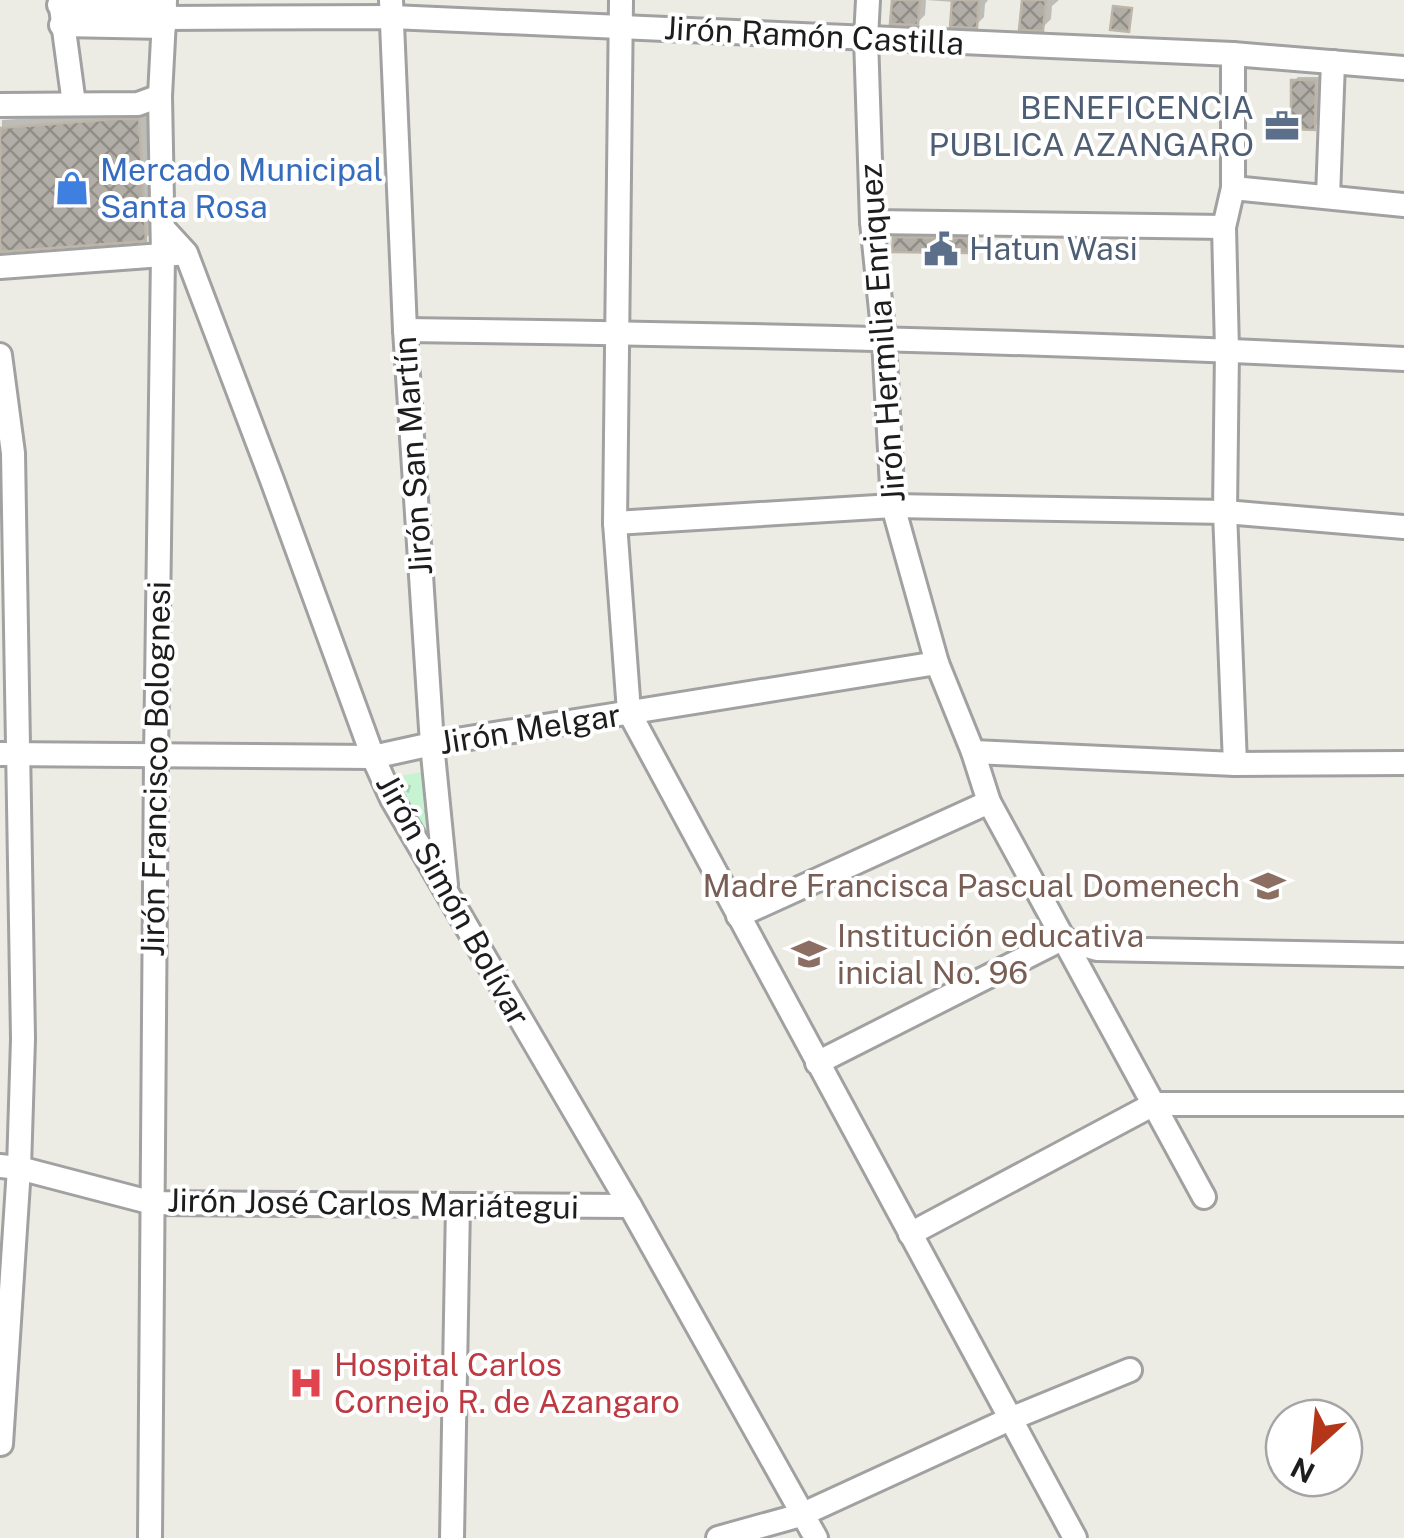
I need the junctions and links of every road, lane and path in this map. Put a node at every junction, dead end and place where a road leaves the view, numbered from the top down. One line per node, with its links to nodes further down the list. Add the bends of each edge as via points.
1 (621, 0): 6 (street)
2 (868, 0): 7 (street, Jirón Hermilia Enriquez)
3 (392, 8): 5 (street, Jirón Ramón Castilla); 6 (street, Jirón Ramón Castilla); 21 (street, Jirón San Martín)
4 (60, 10): 5 (street, Jirón Ramón Castilla); 12 (street)
5 (164, 13): 11 (street, Jirón Francisco Bolognesi)
6 (620, 27): 7 (street, Jirón Ramón Castilla); 22 (street)
7 (866, 38): 8 (street, Jirón Ramón Castilla); 17 (street, Jirón Hermilia Enriquez)
8 (1233, 54): 9 (street, Jirón Ramón Castilla); 14 (street)
9 (1333, 62): 10 (street, Jirón Ramón Castilla); 15 (street)
10 (1404, 68)
11 (160, 96): 12 (street, via 138,104); 19 (street, Jirón Francisco Bolognesi, via 163,228)
12 (74, 104): 13 (street)
13 (0, 105)
14 (1233, 188): 15 (street); 18 (street)
15 (1328, 197): 16 (street)
16 (1404, 205)
17 (872, 222): 18 (street); 23 (street, Jirón Hermilia Enriquez)
18 (1224, 226): 24 (street)
19 (174, 254): 20 (street); 36 (street, Jirón Francisco Bolognesi); 37 (street, Jirón Simón Bolívar, via 272,480)
20 (0, 268)
21 (404, 330): 22 (street); 33 (street, Jirón San Martín)
22 (616, 333): 23 (street); 29 (street)
23 (884, 340): 24 (street); 27 (street, Jirón Hermilia Enriquez)
24 (1227, 350): 26 (street); 28 (street)
25 (0, 355): 35 (street, via 13,453)
26 (1404, 359)
27 (893, 506): 28 (street); 29 (street); 31 (street, Jirón Hermilia Enriquez)
28 (1226, 512): 30 (street); 39 (street)
29 (615, 523): 32 (street)
30 (1404, 527)
31 (938, 664): 32 (street, Jirón Melgar); 34 (street, Jirón Hermilia Enriquez)
32 (628, 712): 33 (street, Jirón Melgar); 42 (street)
33 (432, 744): 37 (street, Jirón Melgar); 41 (street, Jirón San Martín)
34 (973, 752): 39 (street); 40 (street, Jirón Hermilia Enriquez)
35 (10, 754): 36 (street, Jirón Melgar); 48 (street, via 22,1038)
36 (156, 757): 37 (street, Jirón Melgar); 50 (street, Jirón Francisco Bolognesi)
37 (374, 757): 41 (street, Jirón Simón Bolívar)
38 (1404, 762): 39 (street)
39 (1235, 764)
40 (989, 802): 42 (street); 43 (street, Jirón Hermilia Enriquez)
41 (447, 895): 52 (street, Jirón Simón Bolívar)
42 (738, 916): 45 (street)
43 (1062, 939): 44 (street, via 1098,949); 45 (street); 46 (street, Jirón Hermilia Enriquez)
44 (1404, 956)
45 (817, 1062): 53 (street)
46 (1154, 1104): 47 (street); 49 (street, Jirón Hermilia Enriquez); 53 (street)
47 (1404, 1104)
48 (10, 1167): 50 (street, Jirón José Carlos Mariátegui); 56 (street)
49 (1204, 1197)
50 (153, 1202): 51 (street, Jirón José Carlos Mariátegui); 58 (street, Jirón Francisco Bolognesi)
51 (458, 1205): 52 (street, Jirón José Carlos Mariátegui); 59 (street)
52 (630, 1206): 57 (street, Jirón Simón Bolívar)
53 (910, 1234): 55 (street)
54 (1130, 1370): 55 (street)
55 (1010, 1419): 57 (street); 62 (street)
56 (0, 1444)
57 (801, 1515): 60 (street); 61 (street, Jirón Simón Bolívar)
58 (150, 1538)
59 (452, 1538)
60 (718, 1538)
61 (816, 1538)
62 (1075, 1538)

